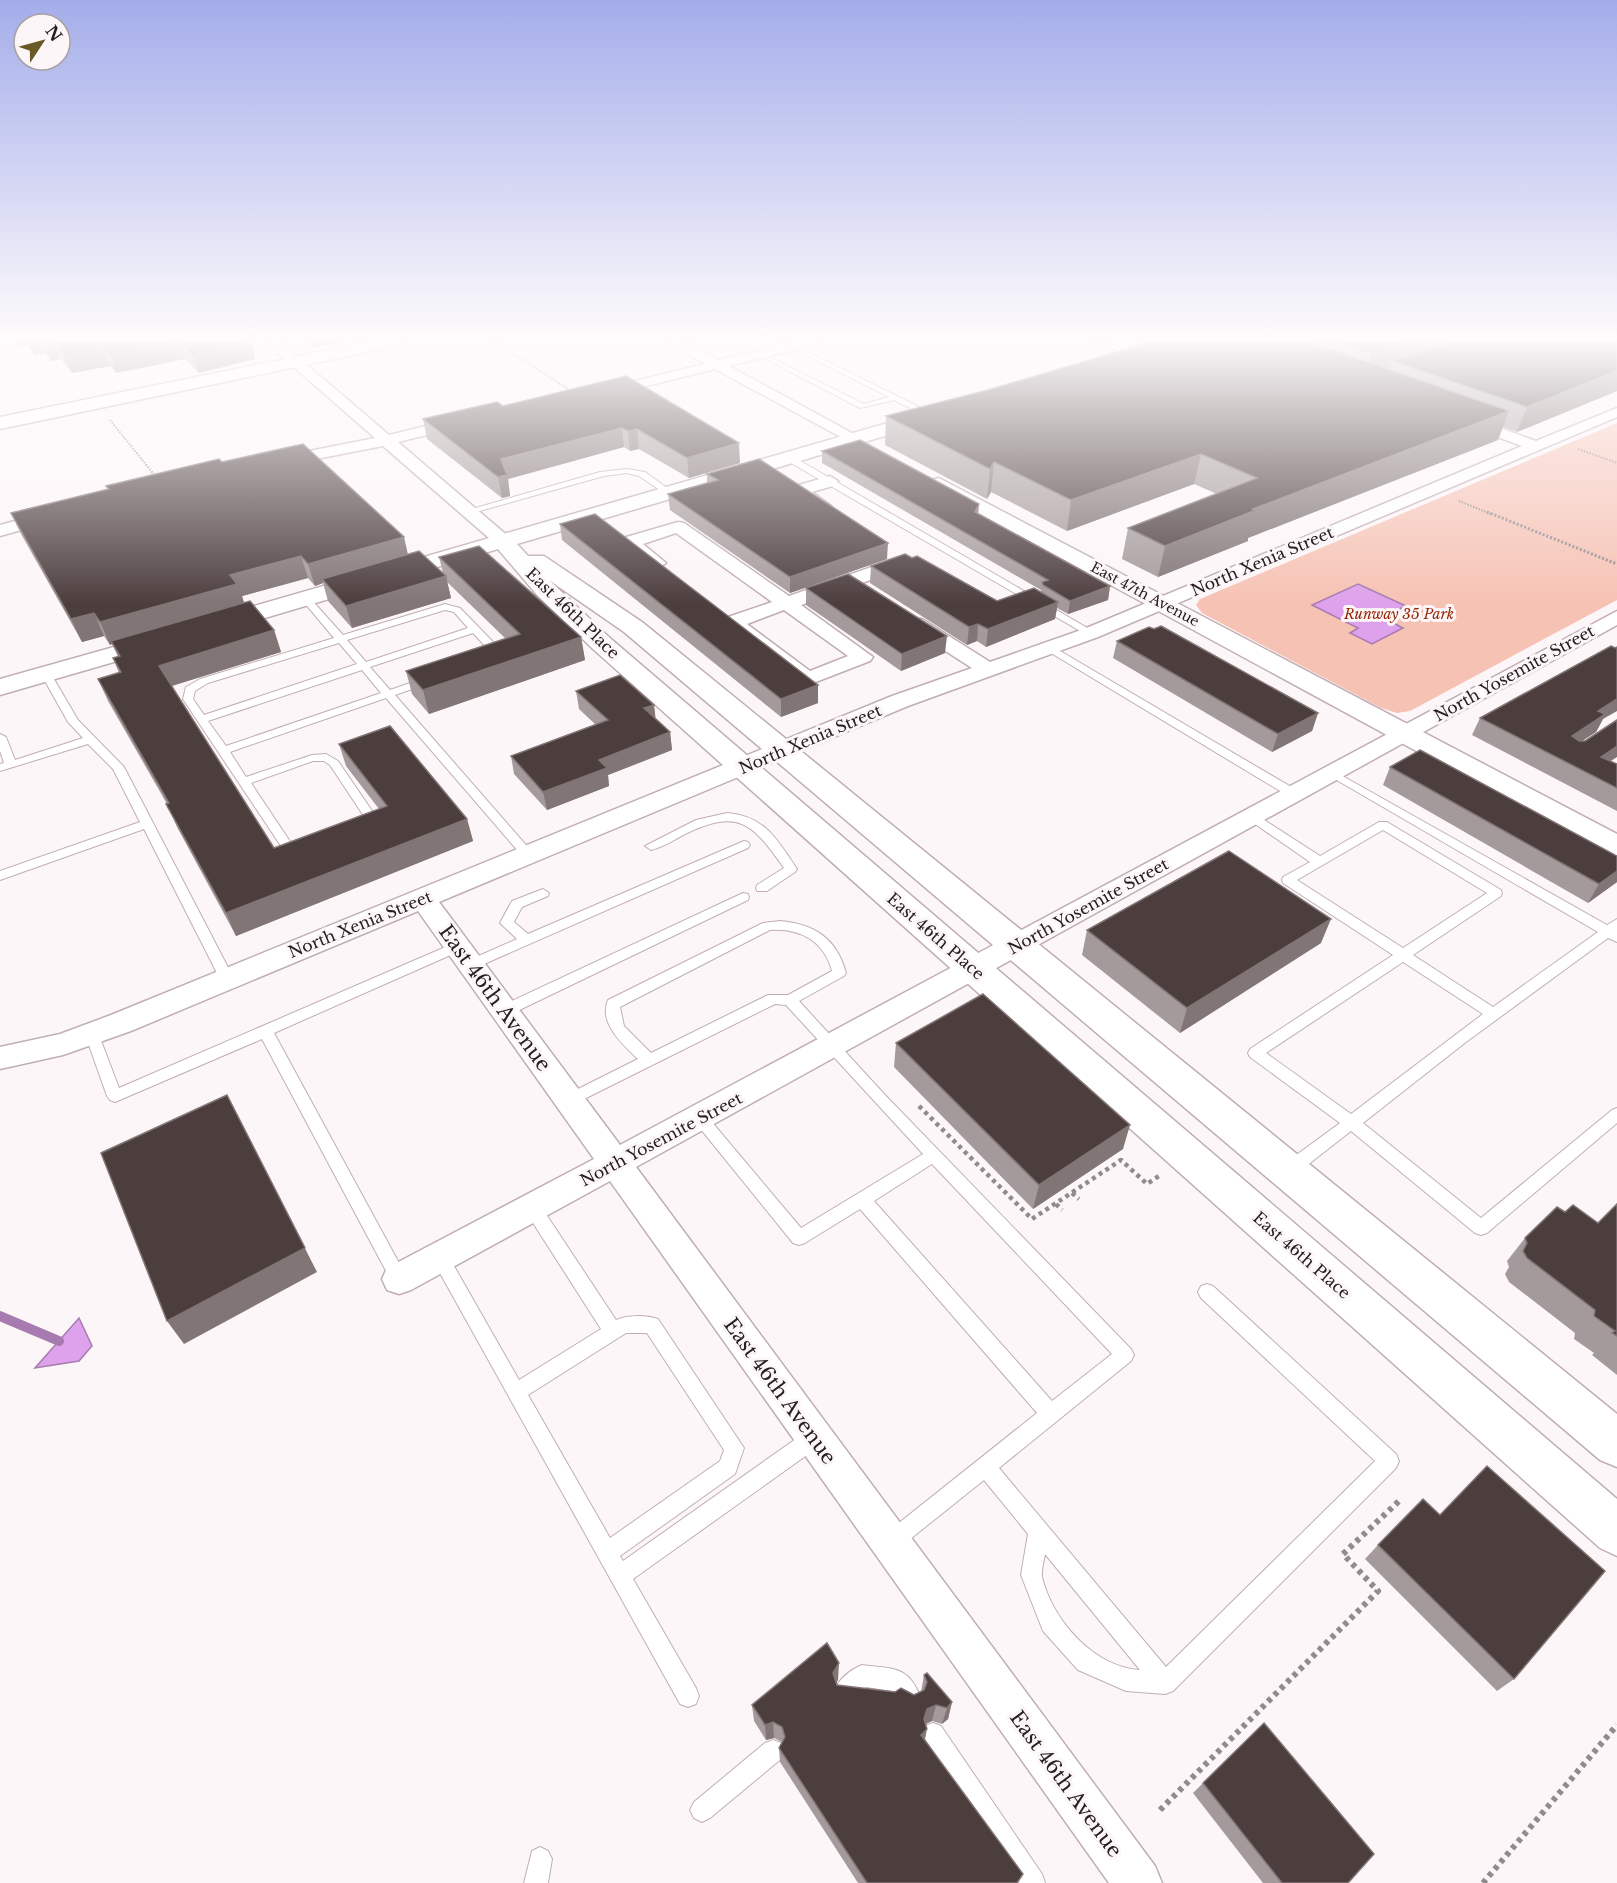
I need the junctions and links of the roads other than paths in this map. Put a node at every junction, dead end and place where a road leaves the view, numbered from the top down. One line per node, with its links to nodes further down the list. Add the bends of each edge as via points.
1 (373, 429): 8 (street)
2 (434, 429): 8 (street)
3 (836, 429): 7 (street)
4 (889, 429): 7 (street)
5 (1487, 429): 9 (street)
6 (1577, 429): 9 (street, North Xenia Street)
7 (855, 439): 10 (street); 11 (street)
8 (387, 441): 12 (street); 17 (street)
9 (1536, 446): 28 (street, North Xenia Street)
10 (880, 452)
11 (789, 458): 14 (lane); 15 (street)
12 (269, 463)
13 (920, 474): 28 (street, East 47th Avenue)
14 (830, 481): 18 (street, via 798,491); 25 (lane)
15 (670, 493): 17 (lane, via 642,474 627,471); 20 (street)
16 (72, 511): 19 (street)
17 (469, 511): 20 (street)
18 (839, 516)
19 (0, 531)
20 (503, 541): 26 (street); 50 (street, East 46th Place, via 633,627); 52 (street, East 46th Place, via 561,605)
21 (890, 547): 23 (street, via 915,562)
22 (676, 578): 27 (street, via 629,542 678,527)
23 (850, 581): 24 (street); 27 (street)
24 (870, 594)
25 (1029, 597): 29 (street); 35 (lane)
26 (306, 598): 36 (lane); 41 (street)
27 (787, 603): 33 (street); 33 (street, via 863,657 808,679)
28 (1161, 603): 35 (street, North Xenia Street); 46 (street, East 47th Avenue)
29 (1007, 606)
30 (713, 607): 33 (street)
31 (899, 612): 40 (street)
32 (1617, 617): 46 (street, North Yosemite Street)
33 (732, 622)
34 (475, 629): 36 (lane, via 457,610 445,607); 38 (lane, via 492,647 493,656); 39 (lane)
35 (1091, 633): 37 (street, North Xenia Street)
36 (341, 639): 39 (lane); 45 (lane, via 204,681 190,690 188,699)
37 (1050, 648): 40 (street, North Xenia Street); 55 (lane)
38 (481, 662)
39 (364, 665): 44 (lane); 45 (lane)
40 (987, 669): 50 (street, North Xenia Street)
41 (46, 674): 43 (street); 48 (lane, via 73,723)
42 (440, 676): 44 (lane)
43 (0, 687)
44 (388, 694): 49 (lane); 63 (lane)
45 (201, 719): 49 (lane)
46 (1404, 733): 53 (street, North Yosemite Street); 61 (street, East 47th Avenue)
47 (0, 737): 51 (lane)
48 (89, 741): 51 (lane); 57 (lane, via 118,767)
49 (223, 751): 54 (lane)
50 (781, 751): 52 (street, North Xenia Street); 74 (street, East 46th Place)
51 (6, 767)
52 (742, 767): 63 (street, North Xenia Street); 77 (street, East 46th Place)
53 (1332, 773): 55 (street, North Yosemite Street); 66 (lane)
54 (243, 782): 58 (lane, via 312,758 326,758 334,763 378,826); 62 (lane, via 296,859)
55 (1294, 794): 56 (street, North Yosemite Street)
56 (1251, 818): 64 (lane); 74 (street, North Yosemite Street)
57 (147, 824): 65 (lane); 78 (lane)
58 (368, 830)
59 (744, 845): 73 (lane)
60 (651, 846): 67 (lane, via 712,819 735,816 751,822 791,869)
61 (1617, 847)
62 (306, 855)
63 (528, 855): 71 (street, North Xenia Street)
64 (1320, 862): 69 (lane, via 1383,825); 75 (lane, via 1288,880)
65 (0, 876)
66 (1517, 879): 69 (lane); 72 (lane)
67 (762, 888)
68 (543, 893): 73 (lane, via 517,904 507,924)
69 (1496, 893): 75 (lane)
70 (743, 897): 80 (lane)
71 (423, 899): 76 (street, East 46th Avenue); 78 (street, North Xenia Street)
72 (1614, 931): 81 (lane)
73 (527, 941): 76 (lane)
74 (1015, 946): 77 (street, North Yosemite Street); 93 (street, East 46th Place)
75 (1402, 955): 81 (lane); 90 (lane, via 1255,1053)
76 (464, 956): 80 (street, East 46th Avenue); 82 (lane)
77 (974, 968): 84 (street, North Yosemite Street); 106 (street, East 46th Place)
78 (227, 980): 83 (street, North Xenia Street)
79 (790, 1000): 84 (lane); 86 (lane, via 773,999); 86 (lane, via 839,973 837,963 833,950 817,935 785,924 768,927 613,1004 612,1017 620,1032)
80 (504, 1011): 87 (street, East 46th Avenue)
81 (1493, 1014): 90 (lane)
82 (265, 1031): 83 (lane, via 115,1096); 97 (lane)
83 (92, 1034): 85 (street, North Xenia Street)
84 (831, 1047): 89 (street, North Yosemite Street); 91 (lane)
85 (0, 1058)
86 (649, 1060): 87 (lane)
87 (569, 1100): 92 (street, East 46th Avenue)
88 (1617, 1114): 90 (lane, via 1481,1228)
89 (700, 1118): 92 (street, North Yosemite Street); 94 (lane, via 799,1238)
90 (1351, 1122): 93 (lane)
91 (934, 1155): 94 (lane); 101 (lane, via 1125,1355)
92 (615, 1163): 95 (street, North Yosemite Street); 102 (street, East 46th Avenue)
93 (1286, 1171): 103 (street, East 46th Place)
94 (862, 1199): 101 (lane)
95 (532, 1207): 96 (street, North Yosemite Street); 99 (lane)
96 (440, 1257): 97 (street, North Yosemite Street); 100 (lane)
97 (399, 1279)
98 (1207, 1292): 110 (lane, via 1389,1461)
99 (613, 1332): 100 (lane); 108 (lane, via 624,1325 652,1325 734,1448 728,1467)
100 (516, 1392): 108 (lane)
101 (1050, 1413): 104 (lane)
102 (814, 1438): 107 (street, East 46th Avenue); 109 (lane)
103 (1617, 1444)
104 (987, 1468): 105 (lane); 107 (lane)
105 (1039, 1530): 110 (lane); 110 (lane, via 1031,1575 1051,1623 1086,1662 1126,1680)
106 (1617, 1531)
107 (890, 1542): 118 (street, East 46th Avenue)
108 (607, 1553): 109 (lane)
109 (620, 1576): 112 (lane)
110 (1165, 1683)
111 (845, 1691): 113 (lane, via 862,1676 898,1681)
112 (688, 1696)
113 (910, 1698)
114 (933, 1734): 117 (lane)
115 (773, 1751): 116 (lane)
116 (702, 1810)
117 (1033, 1883)
118 (1138, 1883)

